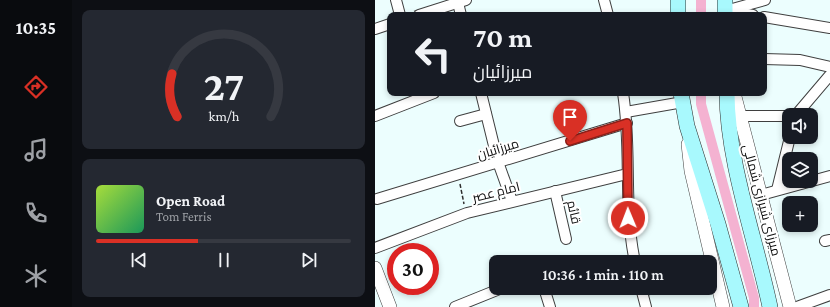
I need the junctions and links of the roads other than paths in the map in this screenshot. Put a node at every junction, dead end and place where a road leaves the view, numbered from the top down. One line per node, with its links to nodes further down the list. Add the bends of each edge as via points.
1 (396, 0): 7 (street)
2 (604, 0): 10 (street)
3 (679, 0): 11 (main road)
4 (765, 0): 6 (street)
5 (462, 1): 8 (street); 9 (street)
6 (725, 8): 12 (street)
7 (399, 12)
8 (428, 12)
9 (461, 12)
10 (604, 12)
11 (679, 12)
12 (741, 12)
13 (767, 18): 15 (street)
14 (387, 25): 16 (street)
15 (830, 28)
16 (375, 29)
17 (767, 59): 18 (street, via 800,60)
18 (830, 68)
19 (830, 75): 26 (street)
20 (426, 96): 29 (street)
21 (482, 96): 28 (street)
22 (623, 96): 27 (street)
23 (727, 96): 60 (main road, میرزای شیرازی شمالی, via 735,162)
24 (735, 96): 30 (street, میرزای شیرازی شمالی)
25 (682, 98): 27 (street); 34 (main road)
26 (802, 108)
27 (626, 112): 33 (street)
28 (486, 114): 32 (street); 36 (street)
29 (375, 116)
30 (740, 116): 31 (street); 41 (street, میرزای شیرازی شمالی)
31 (782, 116)
32 (460, 121)
33 (627, 123): 36 (street, میرزائیان); 37 (street)
34 (687, 126): 47 (street, via 691,171); 59 (main road)
35 (788, 144): 39 (street)
36 (498, 162): 42 (street, میرزائیان); 43 (street)
37 (627, 174): 40 (street, امام عصر); 46 (street, via 628,218)
38 (830, 176): 39 (street)
39 (777, 190): 41 (street)
40 (555, 191): 43 (street, امام عصر); 44 (street, قائم)
41 (761, 195): 61 (street, میرزای شیرازی شمالی)
42 (377, 199)
43 (512, 201): 45 (street, امام عصر, via 467,213)
44 (566, 239)
45 (375, 248)
46 (634, 255)
47 (708, 255)
48 (375, 268): 54 (street)
49 (717, 289): 58 (street)
50 (489, 293): 55 (street)
51 (546, 295): 56 (street)
52 (643, 295): 57 (street)
53 (830, 295): 62 (street)
54 (390, 307)
55 (455, 307)
56 (550, 307)
57 (646, 307)
58 (723, 307)
59 (741, 307)
60 (770, 307)
61 (790, 307)
62 (797, 307)

